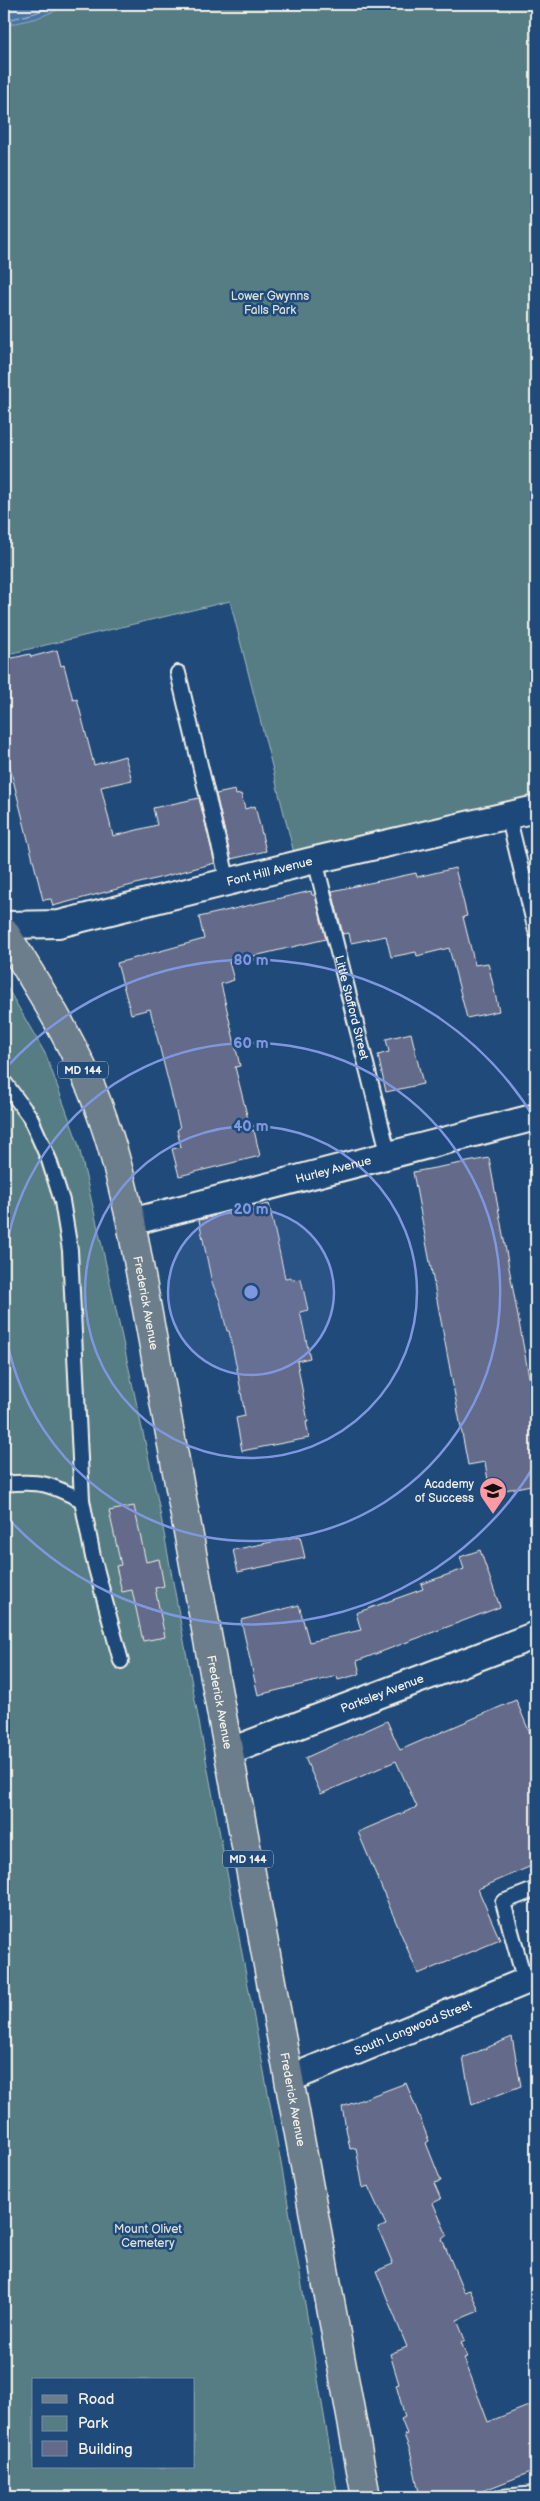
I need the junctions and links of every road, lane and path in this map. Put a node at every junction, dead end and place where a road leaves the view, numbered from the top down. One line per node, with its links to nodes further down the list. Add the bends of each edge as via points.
1 (178, 673): 5 (lane)
2 (536, 809): 3 (street, Font Hill Avenue)
3 (508, 815): 4 (street, Font Hill Avenue); 8 (lane)
4 (315, 860): 5 (street, Font Hill Avenue); 11 (lane, Little Stafford Street)
5 (228, 882): 6 (street, Font Hill Avenue, via 59,924)
6 (4, 925)
7 (4, 931): 12 (main road, Frederick Avenue / MD 144, via 44,996 99,1107)
8 (536, 931)
9 (4, 1082): 14 (lane, via 30,1117 49,1160 62,1202 70,1250)
10 (536, 1117): 11 (street, Hurley Avenue)
11 (389, 1156): 12 (street, Hurley Avenue)
12 (131, 1222): 17 (main road, Frederick Avenue / MD 144)
13 (4, 1484): 14 (lane, via 32,1481 55,1487)
14 (82, 1500): 16 (lane)
15 (536, 1635): 17 (street, Parksley Avenue)
16 (121, 1661)
17 (228, 1752): 20 (main road, Frederick Avenue / MD 144)
18 (536, 1888): 19 (lane, via 503,1902)
19 (531, 1979): 20 (street, South Longwood Street)
20 (289, 2079): 22 (main road, Frederick Avenue / MD 144)
21 (536, 2494): 23 (lane)
22 (366, 2497)
23 (501, 2497)

